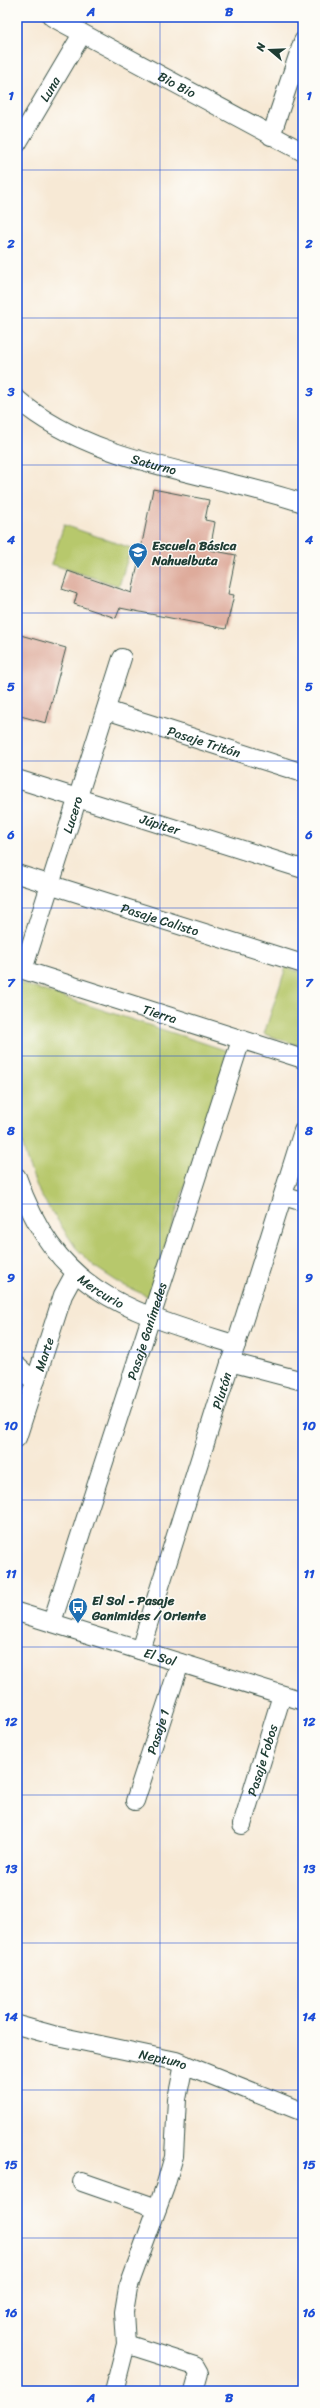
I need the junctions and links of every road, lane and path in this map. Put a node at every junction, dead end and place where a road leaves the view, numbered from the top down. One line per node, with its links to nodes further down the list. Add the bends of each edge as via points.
1 (52, 17): 2 (street, Bio Bio)
2 (82, 34): 4 (street, Bio Bio); 5 (street, Luna)
3 (303, 41): 4 (street)
4 (272, 136): 6 (street, Bio Bio)
5 (17, 144)
6 (303, 152)
7 (17, 399): 8 (street, Saturno, via 62,431 96,446)
8 (303, 503)
9 (122, 658): 10 (street, Lucero)
10 (106, 710): 11 (street, Pasaje Tritón); 13 (street, Lucero)
11 (303, 773)
12 (17, 779): 13 (street, Júpiter)
13 (78, 798): 14 (street, Júpiter); 16 (street, Lucero)
14 (303, 869)
15 (17, 874): 16 (street, Pasaje Calisto)
16 (50, 884): 17 (street, Pasaje Calisto); 18 (street, Lucero)
17 (303, 964)
18 (20, 969): 19 (street, Tierra)
19 (241, 1040): 20 (street, Tierra); 26 (street, Pasaje Ganímedes)
20 (303, 1059)
21 (303, 1131): 23 (street, Plutón)
22 (17, 1177): 25 (street, Mercurio, via 44,1235)
23 (283, 1196): 24 (street); 27 (street, Plutón)
24 (303, 1202)
25 (75, 1273): 26 (street, Mercurio, via 109,1298); 30 (street, Marte, via 63,1295)
26 (151, 1318): 27 (street, Mercurio); 33 (street, Pasaje Ganímedes)
27 (233, 1354): 29 (street, Mercurio); 34 (street, Plutón)
28 (17, 1366): 30 (street)
29 (303, 1381)
30 (35, 1382): 31 (street, Marte)
31 (17, 1438)
32 (17, 1612): 33 (street, El Sol)
33 (52, 1622): 34 (street, El Sol)
34 (140, 1650): 35 (street, El Sol)
35 (180, 1663): 36 (street, El Sol); 38 (street, Pasaje 1)
36 (282, 1695): 37 (street, El Sol); 39 (street, Pasaje Fobos)
37 (303, 1701)
38 (135, 1801)
39 (242, 1825)
40 (17, 2025): 41 (street, Neptuno, via 159,2056)
41 (184, 2064): 42 (street, Neptuno, via 253,2094); 44 (street, via 177,2098 174,2156)
42 (303, 2112)
43 (82, 2182): 44 (street)
44 (157, 2208): 45 (street, via 128,2288 124,2312)
45 (126, 2344): 46 (street); 47 (street, via 195,2366 199,2373)
46 (114, 2391)
47 (194, 2391)

